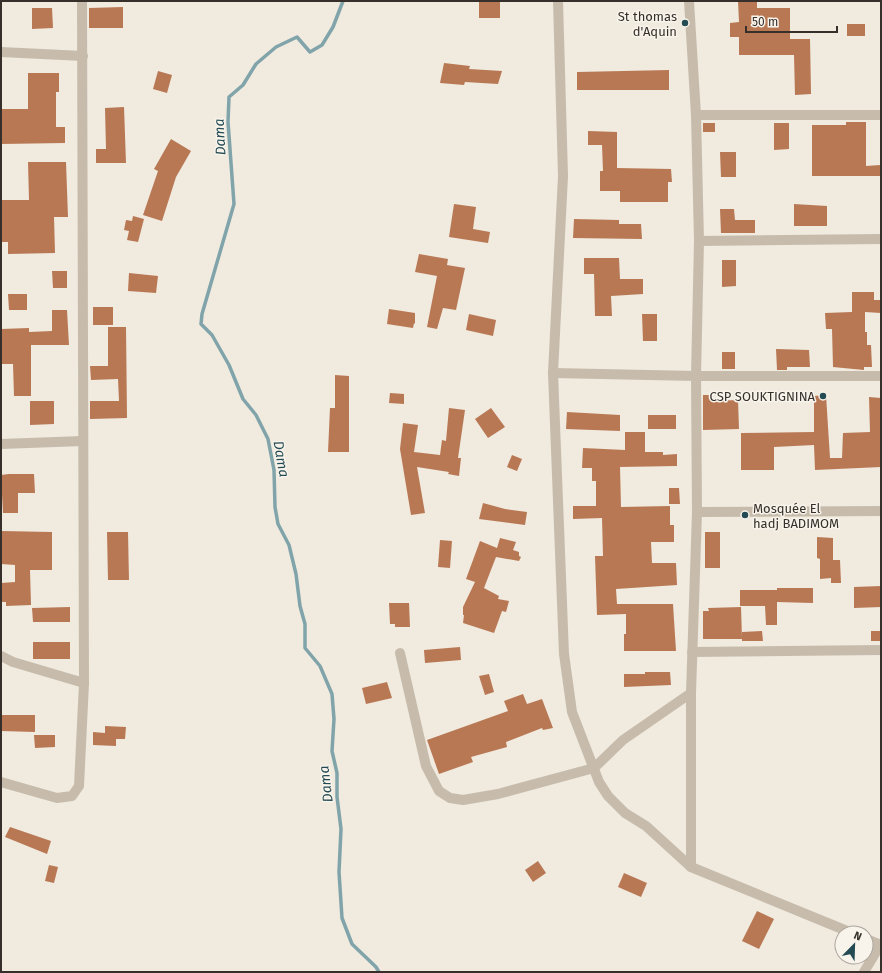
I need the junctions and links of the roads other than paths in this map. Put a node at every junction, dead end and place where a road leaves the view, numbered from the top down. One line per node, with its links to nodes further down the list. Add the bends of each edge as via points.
1 (82, 1): 5 (street)
2 (558, 1): 10 (street, via 563,176)
3 (689, 1): 6 (street)
4 (1, 52): 5 (street)
5 (83, 56): 13 (street)
6 (696, 114): 7 (street); 9 (street)
7 (881, 114)
8 (881, 239): 9 (street)
9 (699, 241): 11 (street)
10 (553, 373): 11 (street); 23 (street, via 564,654 572,712)
11 (696, 376): 12 (street); 16 (street)
12 (881, 376)
13 (83, 441): 14 (street); 21 (street)
14 (1, 444)
15 (881, 511): 16 (street)
16 (697, 512): 18 (street)
17 (881, 650): 18 (street)
18 (692, 652): 22 (street)
19 (400, 653): 23 (street, via 426,766 439,791 450,798 463,800 498,794)
20 (1, 656): 21 (street)
21 (84, 683): 24 (street, via 79,786 72,796 57,798)
22 (691, 693): 23 (street, via 623,740); 25 (street)
23 (594, 768): 25 (street, via 608,796 625,813 646,826)
24 (1, 782)
25 (692, 867): 26 (street)
26 (834, 926)
27 (881, 945): 28 (street)
28 (864, 972)

